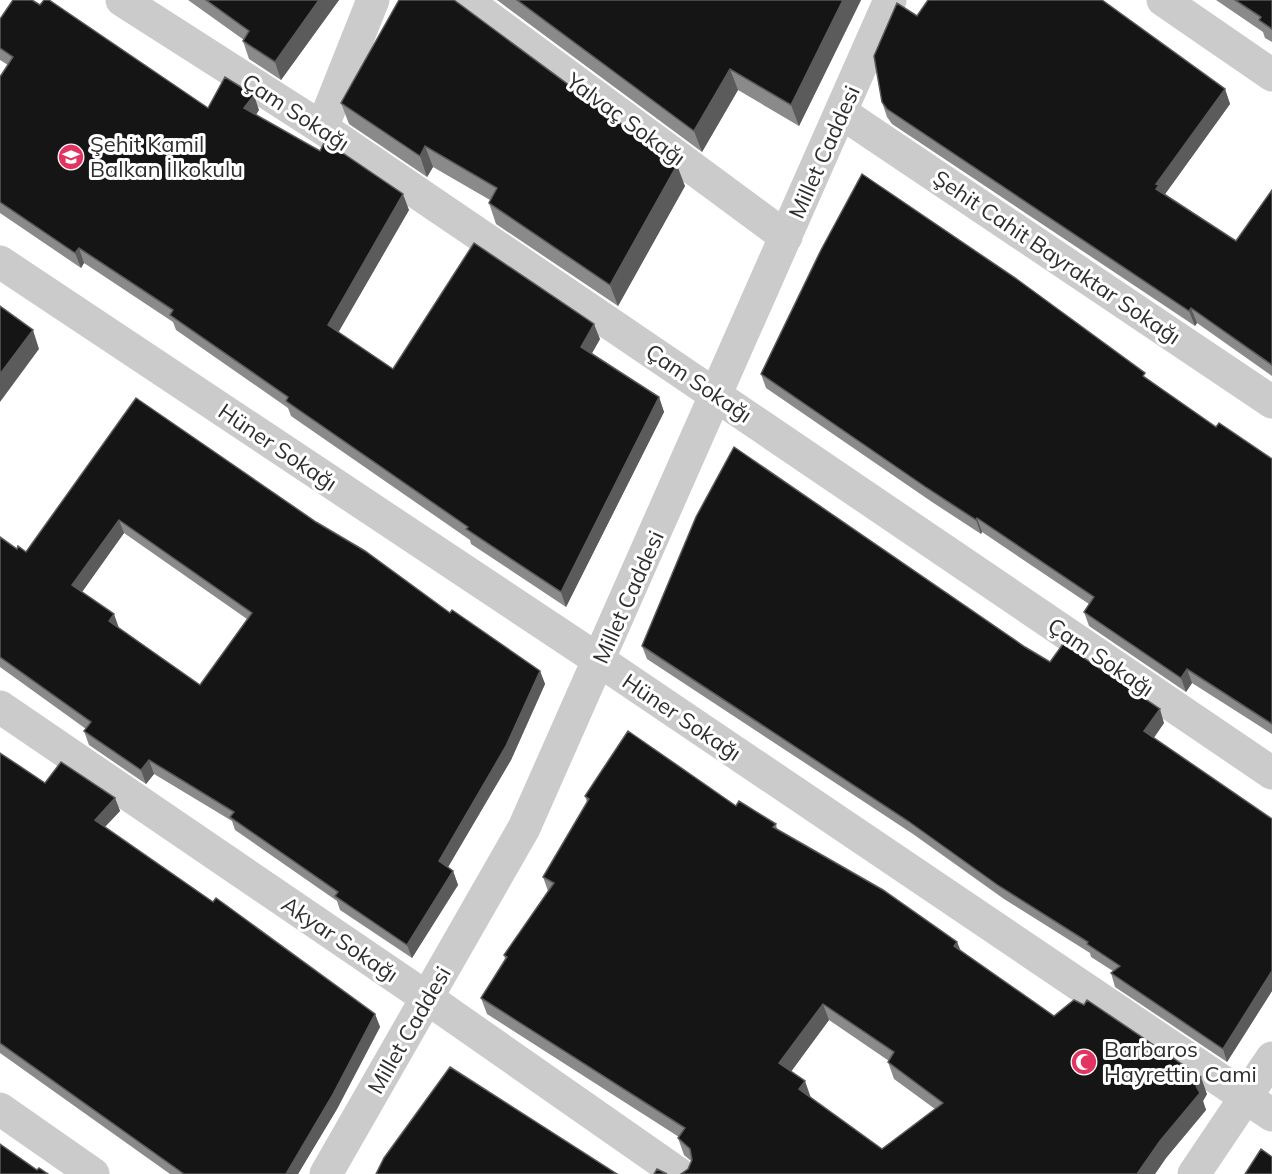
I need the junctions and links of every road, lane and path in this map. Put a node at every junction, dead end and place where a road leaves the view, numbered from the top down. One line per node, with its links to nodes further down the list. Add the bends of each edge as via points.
1 (122, 0): 8 (street, Çam Sokağı)
2 (373, 0): 8 (street)
3 (465, 0): 9 (street, Yalvaç Sokağı)
4 (890, 0): 7 (street, Millet Caddesi)
5 (1163, 0): 6 (street)
6 (1272, 75)
7 (842, 113): 9 (street, Millet Caddesi); 12 (street, Şehit Cahit Bayraktar Sokağı)
8 (322, 128): 11 (street, Çam Sokağı)
9 (786, 237): 11 (street, Millet Caddesi)
10 (0, 262): 13 (street, Hüner Sokağı)
11 (716, 395): 13 (street, Millet Caddesi); 15 (street, Çam Sokağı)
12 (1272, 402)
13 (600, 661): 16 (street, Millet Caddesi, via 524,828); 18 (street, Hüner Sokağı)
14 (0, 707): 16 (street, Akyar Sokağı)
15 (1272, 773)
16 (427, 998): 22 (street, Millet Caddesi); 23 (street, Akyar Sokağı)
17 (1272, 1058): 18 (street)
18 (1245, 1097): 20 (street, Hüner Sokağı); 24 (street)
19 (0, 1109): 21 (street)
20 (1272, 1115)
21 (93, 1174)
22 (326, 1174)
23 (679, 1174)
24 (1194, 1174)

